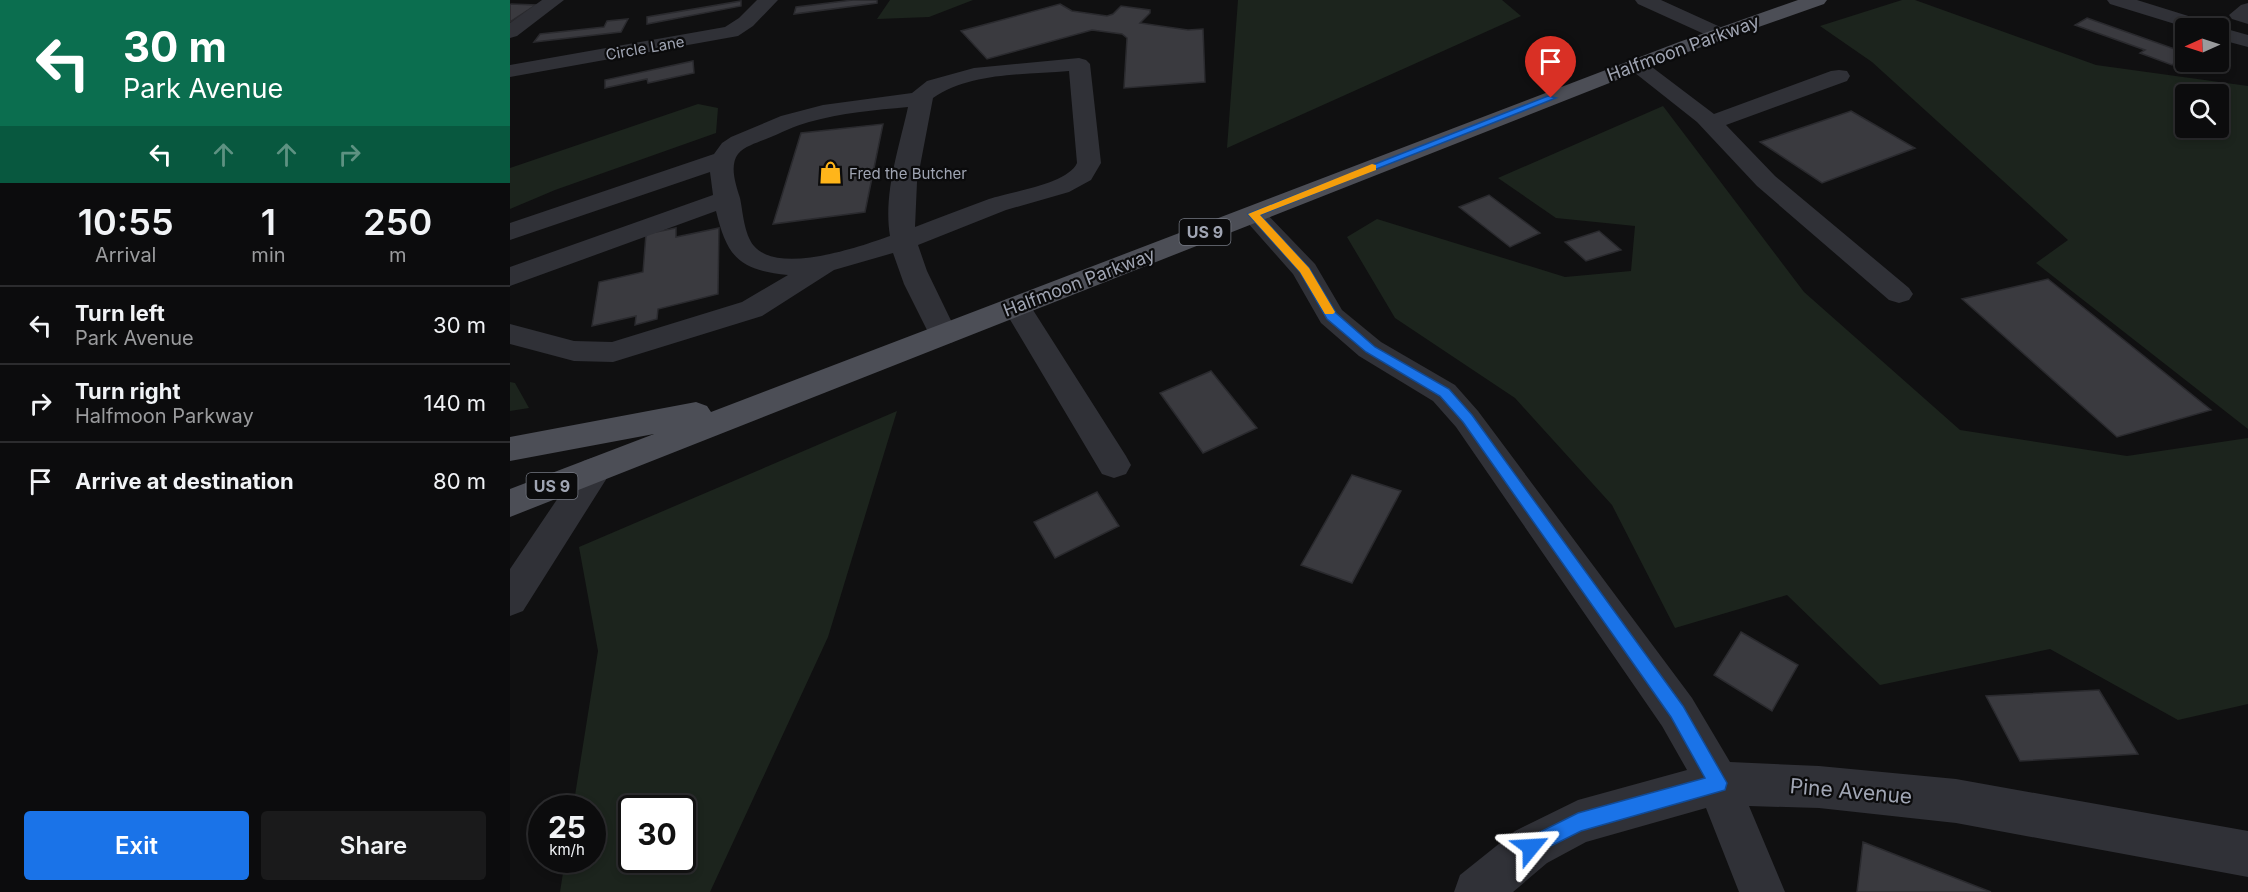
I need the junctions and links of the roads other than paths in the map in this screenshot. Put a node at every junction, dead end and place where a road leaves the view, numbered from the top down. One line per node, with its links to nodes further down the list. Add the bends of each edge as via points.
1 (554, 0): 9 (street)
2 (768, 0): 14 (street, Circle Lane, via 730,32)
3 (1645, 0): 10 (street)
4 (1817, 0): 10 (main road, Halfmoon Parkway / US 9)
5 (2117, 0): 7 (street)
6 (2248, 9): 8 (street, via 2239,15)
7 (2175, 18)
8 (2248, 18)
9 (510, 32)
10 (1720, 34): 13 (main road, Halfmoon Parkway / US 9)
11 (2229, 36): 12 (street)
12 (2248, 42)
13 (1637, 65): 17 (street); 20 (main road, Halfmoon Parkway / US 9)
14 (510, 71)
15 (1839, 76): 17 (street)
16 (921, 99): 18 (street, via 809,115 744,139); 22 (street, via 900,209); 22 (street, via 929,88 964,76 1079,64 1089,163 1081,176 1067,183)
17 (1710, 123): 25 (street, via 1766,181)
18 (724, 159): 19 (street); 21 (street)
19 (727, 198): 23 (street, via 737,245 746,256 771,266 793,268); 24 (street)
20 (1253, 214): 26 (main road, Halfmoon Parkway / US 9); 35 (street, via 1305,270 1331,316 1370,350 1444,393 1467,419 1677,712)
21 (510, 232)
22 (903, 241): 23 (street); 28 (street)
23 (830, 262): 27 (street, via 752,309 613,352 593,355)
24 (510, 277)
25 (1899, 294)
26 (1016, 306): 28 (main road, Halfmoon Parkway / US 9); 31 (street)
27 (510, 334)
28 (943, 335): 29 (main road, Halfmoon Parkway / US 9)
29 (780, 398): 30 (main road); 32 (main road, Halfmoon Parkway / US 9)
30 (510, 449)
31 (1113, 465)
32 (595, 470): 33 (main road, Halfmoon Parkway / US 9); 34 (street)
33 (510, 503)
34 (510, 600)
35 (1718, 783): 36 (street, Pine Avenue, via 1819,787 1956,801); 37 (street, Pine Avenue, via 1578,822 1531,847); 38 (street)
36 (2248, 854)
37 (1477, 892)
38 (1762, 892)

